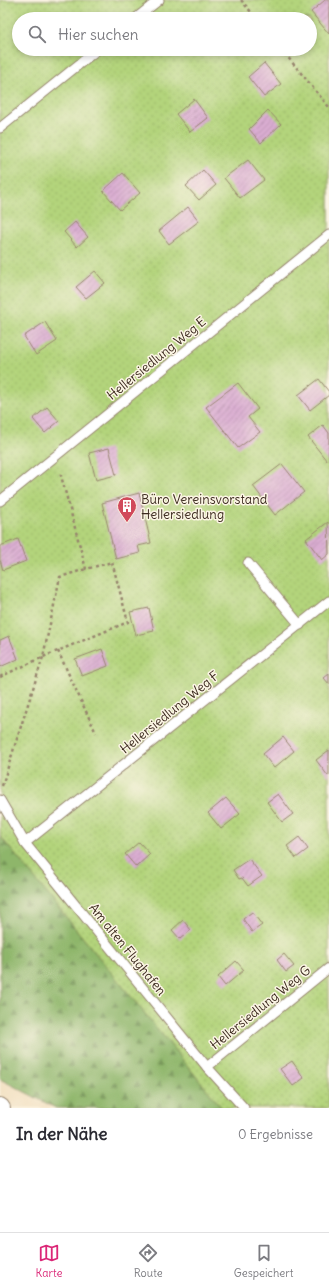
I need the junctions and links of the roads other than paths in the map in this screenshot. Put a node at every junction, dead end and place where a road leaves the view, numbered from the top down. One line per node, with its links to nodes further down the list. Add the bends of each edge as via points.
1 (158, 0): 2 (lane)
2 (143, 12)
3 (89, 56): 4 (lane)
4 (0, 128)
5 (329, 235): 6 (lane, Hellersiedlung Weg E)
6 (0, 501)
7 (248, 562): 9 (lane)
8 (329, 601): 9 (lane, Hellersiedlung Weg F)
9 (300, 625): 11 (lane, Hellersiedlung Weg F)
10 (0, 800): 11 (lane, Am alten Flughafen)
11 (25, 843): 13 (lane, Am alten Flughafen)
12 (329, 968): 13 (lane, Hellersiedlung Weg G)
13 (207, 1067): 14 (lane, Am alten Flughafen)
14 (244, 1108)

